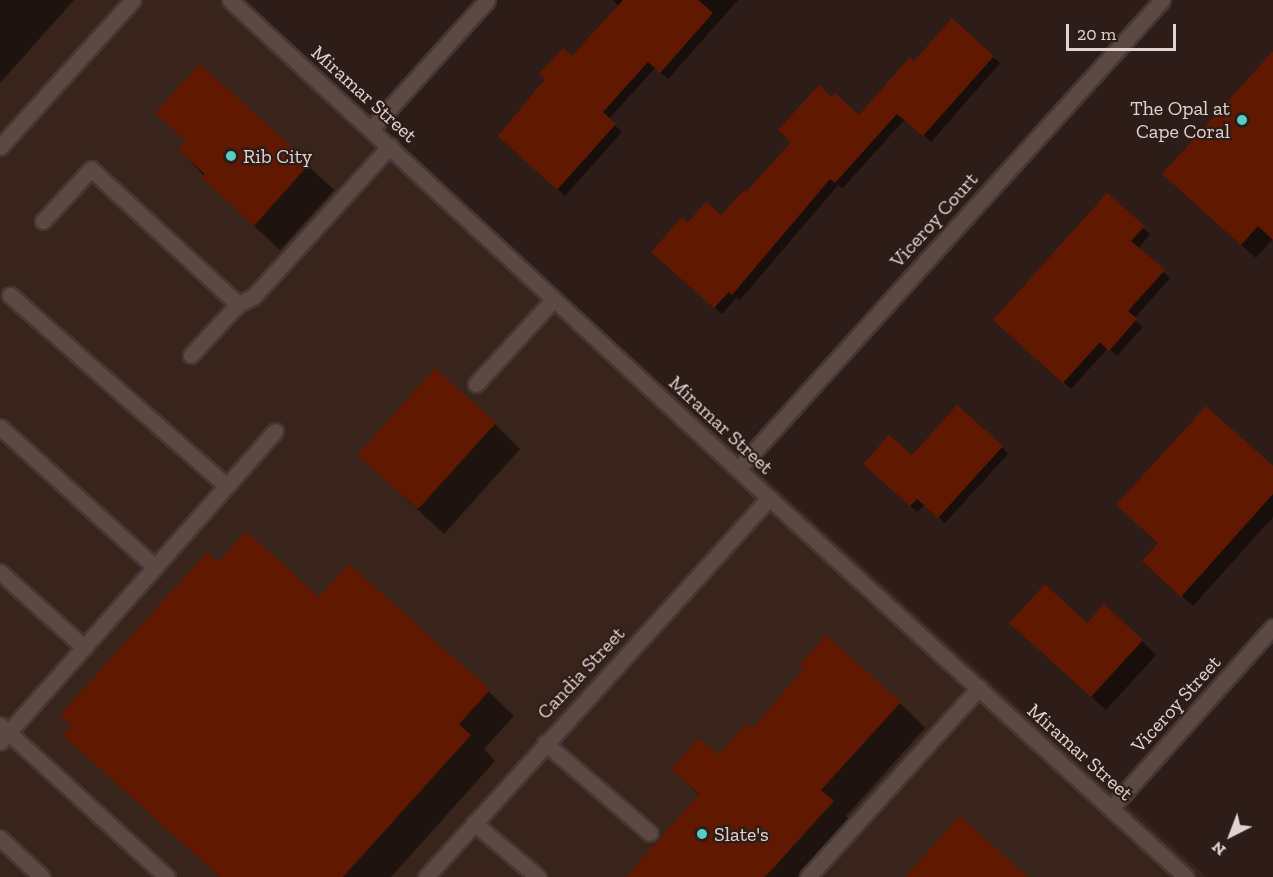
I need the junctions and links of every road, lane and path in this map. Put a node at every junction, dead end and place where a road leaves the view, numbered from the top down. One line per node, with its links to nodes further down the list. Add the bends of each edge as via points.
1 (133, 0): 7 (street)
2 (230, 0): 5 (street, Miramar Street)
3 (487, 0): 5 (street)
4 (1162, 0): 16 (street, Viceroy Court)
5 (371, 129): 6 (street, Miramar Street)
6 (390, 146): 10 (street, Miramar Street); 11 (street, via 253,297)
7 (0, 147)
8 (43, 221): 11 (street, via 91,169)
9 (10, 295): 17 (street)
10 (554, 299): 13 (street); 16 (street, Miramar Street)
11 (238, 304): 12 (street)
12 (191, 355)
13 (476, 384)
14 (0, 428): 19 (street)
15 (275, 431): 17 (street)
16 (738, 469): 18 (street, Miramar Street)
17 (227, 486): 19 (street)
18 (769, 498): 23 (street, Miramar Street); 25 (street, Candia Street)
19 (155, 567): 22 (street)
20 (0, 572): 22 (street)
21 (1273, 627): 26 (street, Viceroy Street)
22 (84, 647): 24 (street)
23 (979, 688): 26 (street, Miramar Street); 34 (street)
24 (3, 733): 31 (street)
25 (545, 743): 27 (street, Candia Street); 28 (street)
26 (1111, 808): 35 (street, Miramar Street)
27 (474, 822): 32 (street, Candia Street); 33 (street)
28 (650, 833)
29 (0, 838): 30 (street)
30 (42, 877)
31 (167, 877)
32 (426, 877)
33 (538, 877)
34 (808, 877)
35 (1186, 877)

